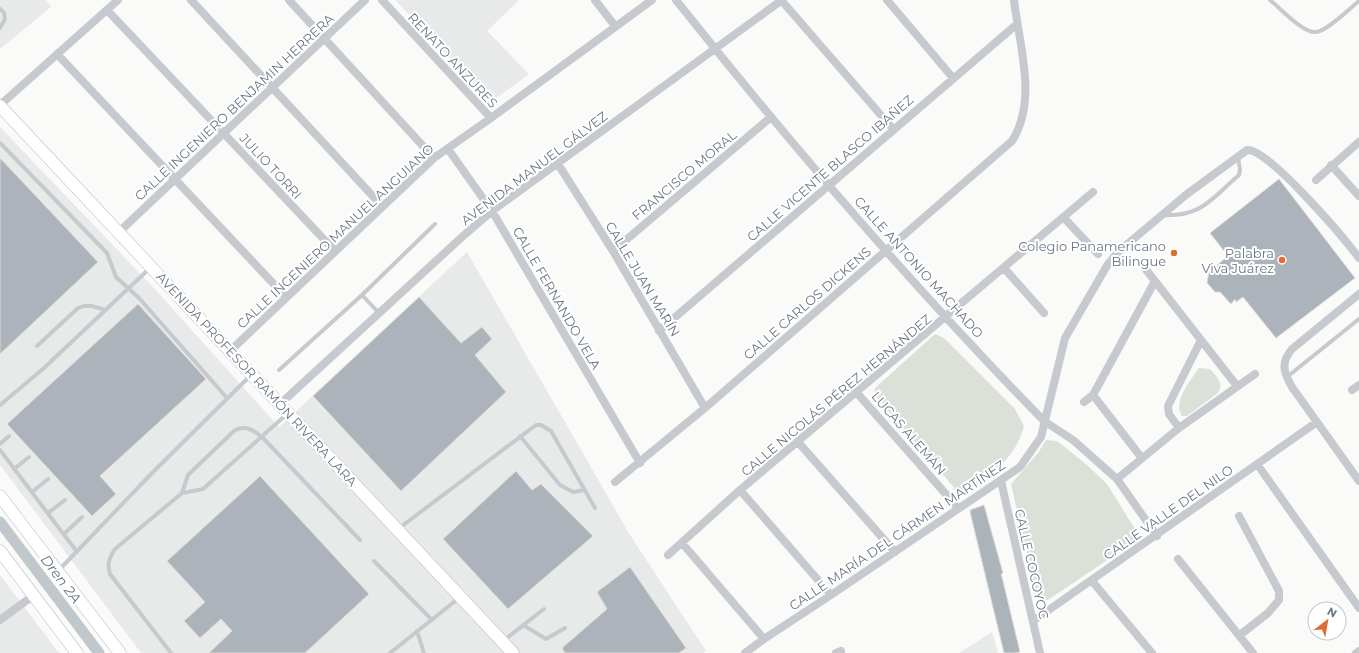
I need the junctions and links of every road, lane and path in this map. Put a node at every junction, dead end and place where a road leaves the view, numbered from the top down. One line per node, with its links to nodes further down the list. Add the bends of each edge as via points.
1 (118, 0): 15 (street)
2 (191, 0): 23 (street)
3 (289, 0): 19 (street)
4 (365, 0): 19 (street, CALLE INGENIERO BENJAMIN HERRERA)
5 (382, 0): 26 (street, RENATO ANZURES)
6 (595, 0): 17 (street)
7 (652, 0): 17 (street, CALLE INGENIERO MANUEL ANGUIANO)
8 (676, 0): 20 (street, CALLE ANTONIO MACHADO)
9 (782, 0): 20 (street, AVENIDA MANUEL GÁLVEZ); 27 (street)
10 (887, 0): 22 (street)
11 (1014, 0): 16 (street, CALLE CARLOS DICKENS)
12 (1270, 0): 13 (lane, via 1304,29 1315,33 1323,30)
13 (1359, 1)
14 (0, 9): 18 (lane, via 5,19)
15 (107, 10): 21 (street); 28 (street, JULIO TORRI)
16 (1017, 24): 22 (street, CALLE VICENTE BLASCO IBAÑEZ); 49 (street, CALLE CARLOS DICKENS, via 1027,90 1026,107 1018,132 1012,141)
17 (615, 26): 26 (street, CALLE INGENIERO MANUEL ANGUIANO)
18 (0, 28)
19 (324, 38): 23 (street, CALLE INGENIERO BENJAMIN HERRERA); 33 (street)
20 (714, 48): 25 (street, CALLE ANTONIO MACHADO); 34 (street, AVENIDA MANUEL GÁLVEZ)
21 (57, 54): 24 (street); 36 (street)
22 (953, 78): 27 (street, CALLE VICENTE BLASCO IBAÑEZ)
23 (272, 86): 28 (street, CALLE INGENIERO BENJAMIN HERRERA); 41 (street)
24 (0, 105): 46 (main road, AVENIDA PROFESOR RAMÓN RIVERA LARA)
25 (772, 117): 38 (street, CALLE ANTONIO MACHADO); 48 (street, FRANCISCO MORAL)
26 (491, 118): 31 (street, CALLE INGENIERO MANUEL ANGUIANO)
27 (893, 129): 38 (street, CALLE VICENTE BLASCO IBAÑEZ)
28 (223, 133): 36 (street, CALLE INGENIERO BENJAMIN HERRERA); 47 (street, JULIO TORRI)
29 (1359, 142): 35 (street)
30 (0, 143): 56 (lane, via 107,253 114,273)
31 (448, 149): 33 (street, CALLE INGENIERO MANUEL ANGUIANO); 42 (street, CALLE FERNANDO VELA)
32 (1238, 156): 43 (street, CALLE MARÍA DEL CÁRMEN MARTÍNEZ); 43 (lane, via 1239,175 1198,211 1178,216); 51 (street, CALLE MARÍA DEL CÁRMEN MARTÍNEZ, via 1246,150 1251,150 1262,154 1278,167)
33 (434, 158): 41 (street, CALLE INGENIERO MANUEL ANGUIANO)
34 (558, 164): 42 (street, AVENIDA MANUEL GÁLVEZ); 48 (street, CALLE JUAN MARÍN)
35 (1331, 165): 37 (street); 40 (street)
36 (174, 178): 46 (street, CALLE INGENIERO BENJAMIN HERRERA); 59 (street)
37 (1316, 180)
38 (830, 185): 49 (street, CALLE ANTONIO MACHADO); 65 (street, CALLE VICENTE BLASCO IBAÑEZ)
39 (1093, 192): 44 (street, CALLE NICOLÁS PÉREZ HERNÁNDEZ)
40 (1359, 196)
41 (382, 206): 47 (street, CALLE INGENIERO MANUEL ANGUIANO)
42 (492, 211): 61 (street, AVENIDA MANUEL GÁLVEZ); 93 (street, CALLE FERNANDO VELA)
43 (1162, 215): 82 (street, CALLE MARÍA DEL CÁRMEN MARTÍNEZ, via 1118,252 1075,319 1065,338)
44 (1064, 218): 50 (street); 54 (street, CALLE NICOLÁS PÉREZ HERNÁNDEZ)
45 (435, 224): 57 (lane)
46 (119, 232): 53 (main road, AVENIDA PROFESOR RAMÓN RIVERA LARA)
47 (335, 251): 59 (street, CALLE INGENIERO MANUEL ANGUIANO)
48 (613, 251): 65 (street, CALLE JUAN MARÍN)
49 (886, 251): 63 (street, CALLE ANTONIO MACHADO); 80 (street, CALLE CARLOS DICKENS)
50 (1098, 254)
51 (1359, 258)
52 (1144, 266): 55 (street)
53 (152, 267): 56 (lane); 68 (main road, AVENIDA PROFESOR RAMÓN RIVERA LARA)
54 (1004, 268): 62 (street); 63 (street, CALLE NICOLÁS PÉREZ HERNÁNDEZ)
55 (1155, 281): 66 (street); 75 (street)
56 (129, 288): 60 (lane); 76 (lane)
57 (362, 295): 61 (lane); 69 (lane)
58 (1359, 295): 72 (street, via 1287,355 1283,366)
59 (286, 297): 68 (street, CALLE INGENIERO MANUEL ANGUIANO)
60 (105, 310): 67 (lane, via 88,305 78,308); 78 (lane, via 44,368)
61 (379, 313): 79 (street, AVENIDA MANUEL GÁLVEZ)
62 (1044, 313)
63 (946, 317): 74 (street, CALLE NICOLÁS PÉREZ HERNÁNDEZ); 82 (street, CALLE ANTONIO MACHADO)
64 (1359, 319): 72 (lane)
65 (659, 331): 80 (street, CALLE JUAN MARÍN)
66 (1201, 340): 73 (street); 84 (street, via 1168,406 1169,414)
67 (37, 346)
68 (230, 350): 70 (main road, AVENIDA PROFESOR RAMÓN RIVERA LARA)
69 (279, 370)
70 (251, 374): 76 (lane); 79 (main road, AVENIDA PROFESOR RAMÓN RIVERA LARA)
71 (1254, 374): 73 (street)
72 (1287, 377): 83 (street)
73 (1237, 386): 84 (street)
74 (857, 393): 88 (street, CALLE NICOLÁS PÉREZ HERNÁNDEZ); 108 (street, LUCAS ALEMÁN)
75 (1093, 395): 77 (street); 92 (street)
76 (227, 398): 118 (lane)
77 (1084, 402)
78 (0, 405)
79 (279, 405): 81 (main road, AVENIDA PROFESOR RAMÓN RIVERA LARA)
80 (705, 408): 93 (street, CALLE CARLOS DICKENS)
81 (288, 414): 87 (lane); 112 (main road, AVENIDA PROFESOR RAMÓN RIVERA LARA)
82 (1044, 421): 98 (street, CALLE ANTONIO MACHADO, via 1073,440); 99 (street, CALLE MARÍA DEL CÁRMEN MARTÍNEZ, via 1041,437 1020,467)
83 (1317, 422): 94 (street, CALLE VALLE DEL NILO); 96 (street)
84 (1179, 428): 92 (street)
85 (9, 436): 89 (lane)
86 (520, 436): 101 (lane, via 560,485 573,492); 101 (lane, via 536,425 551,431); 112 (lane)
87 (262, 437): 104 (lane, via 203,489); 104 (lane, via 245,427 235,430 188,475); 115 (lane)
88 (798, 442): 102 (street, CALLE NICOLÁS PÉREZ HERNÁNDEZ); 119 (street)
89 (0, 444)
90 (0, 450): 95 (lane)
91 (29, 457): 95 (lane)
92 (1141, 457): 98 (street)
93 (640, 463): 100 (street, CALLE CARLOS DICKENS)
94 (1258, 464): 114 (street, CALLE VALLE DEL NILO); 128 (street)
95 (14, 469): 103 (lane)
96 (1358, 477)
97 (48, 479): 103 (lane)
98 (1117, 479): 114 (street, CALLE ANTONIO MACHADO)
99 (1001, 481): 108 (street, CALLE MARÍA DEL CÁRMEN MARTÍNEZ); 132 (street, CALLE COCOYOC)
100 (615, 482)
101 (585, 490): 107 (lane)
102 (740, 490): 116 (street, CALLE NICOLÁS PÉREZ HERNÁNDEZ); 126 (street)
103 (32, 492): 109 (lane)
104 (182, 493): 142 (lane, via 115,549 108,566 110,574)
105 (0, 496): 123 (main road)
106 (64, 500): 109 (lane)
107 (595, 508)
108 (958, 508): 119 (street, CALLE MARÍA DEL CÁRMEN MARTÍNEZ)
109 (48, 513): 113 (lane)
110 (1239, 516): 136 (street, via 1278,591 1279,600 1268,613)
111 (82, 517): 113 (lane)
112 (398, 530): 127 (main road, AVENIDA PROFESOR RAMÓN RIVERA LARA)
113 (64, 534): 118 (lane)
114 (1157, 536): 124 (street, CALLE VALLE DEL NILO)
115 (360, 540)
116 (682, 543): 120 (street, CALLE NICOLÁS PÉREZ HERNÁNDEZ); 137 (street)
117 (0, 551): 125 (main road)
118 (77, 552): 123 (lane)
119 (895, 552): 126 (street, CALLE MARÍA DEL CÁRMEN MARTÍNEZ)
120 (668, 555)
121 (1178, 559): 136 (street)
122 (374, 560): 131 (lane)
123 (58, 572): 141 (main road)
124 (1092, 581): 132 (street, CALLE VALLE DEL NILO); 148 (street)
125 (34, 595): 130 (street); 140 (main road)
126 (831, 595): 137 (street, CALLE MARÍA DEL CÁRMEN MARTÍNEZ)
127 (461, 597): 131 (lane); 138 (main road, AVENIDA PROFESOR RAMÓN RIVERA LARA)
128 (1359, 608)
129 (544, 609): 133 (lane)
130 (0, 620)
131 (432, 620): 135 (lane)
132 (1033, 621): 147 (street, CALLE COCOYOC)
133 (523, 625): 134 (lane, via 546,639); 138 (lane)
134 (565, 628)
135 (417, 631): 143 (lane); 144 (lane)
136 (1240, 635): 149 (street)
137 (764, 639): 146 (street, CALLE MARÍA DEL CÁRMEN MARTÍNEZ)
138 (502, 641): 145 (main road, AVENIDA PROFESOR RAMÓN RIVERA LARA)
139 (1359, 651): 150 (street)
140 (77, 653)
141 (120, 653)
142 (171, 653)
143 (390, 653)
144 (424, 653)
145 (513, 653)
146 (746, 653)
147 (1040, 653)
148 (1152, 653)
149 (1253, 653)
150 (1356, 653)

